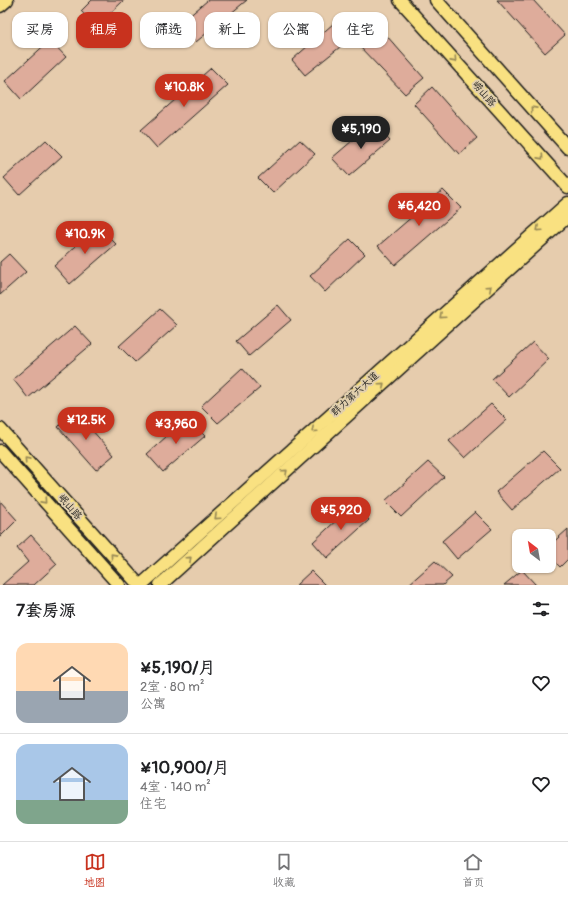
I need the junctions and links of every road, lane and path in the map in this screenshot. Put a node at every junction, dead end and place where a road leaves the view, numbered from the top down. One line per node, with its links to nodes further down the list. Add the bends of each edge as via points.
1 (7, 0): 4 (main road)
2 (400, 0): 6 (main road, 崂山路, one-way to 6)
3 (436, 0): 5 (main road, one-way to 3)
4 (0, 6)
5 (568, 148)
6 (568, 187)
7 (568, 203): 12 (main road, 群力第六大道, one-way to 12)
8 (568, 216): 13 (main road, 群力第六大道, one-way to 8)
9 (0, 429): 12 (main road, 岷山路, one-way to 9)
10 (0, 451): 11 (main road, 岷山路, one-way to 11)
11 (119, 585)
12 (140, 585)
13 (160, 585)

